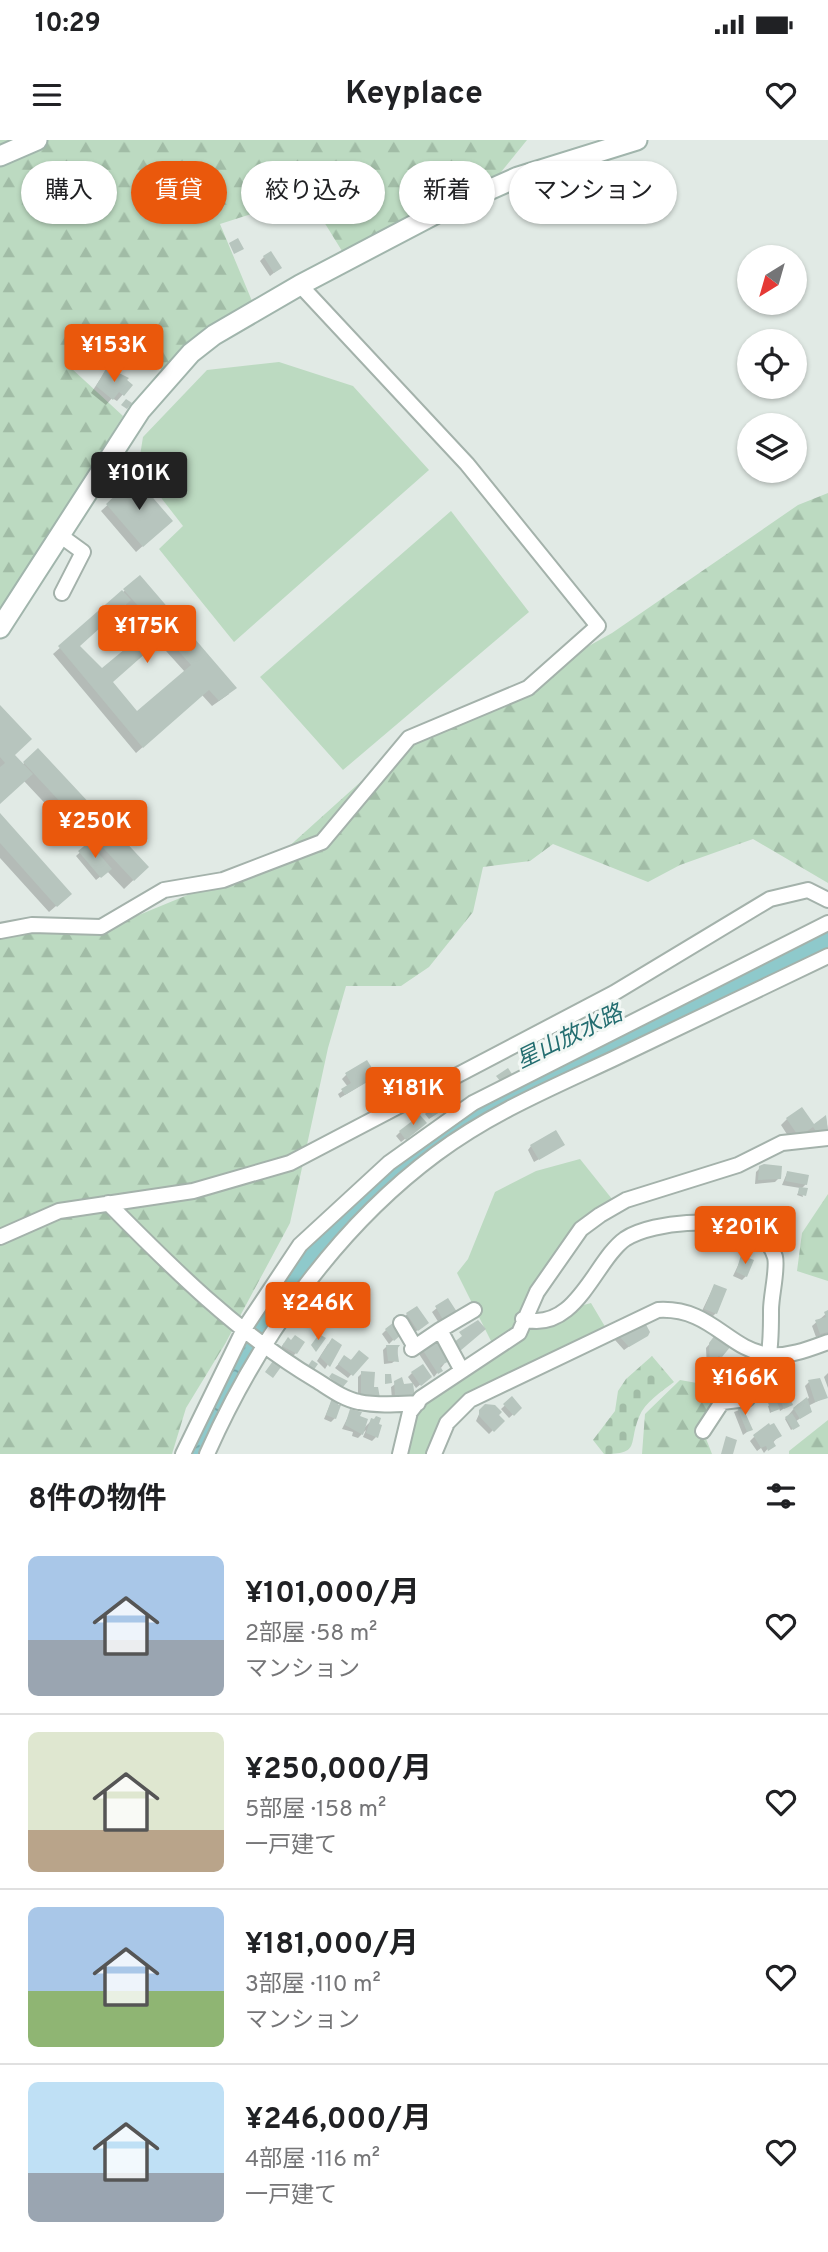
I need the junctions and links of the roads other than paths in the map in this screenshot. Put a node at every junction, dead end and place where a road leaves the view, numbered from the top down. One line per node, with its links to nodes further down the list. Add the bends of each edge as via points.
1 (37, 140): 3 (street)
2 (637, 140): 4 (street, via 518,177)
3 (0, 156)
4 (300, 285): 5 (street, via 214,335 169,374 140,411); 10 (street, via 467,464 598,626 528,688 409,738 322,842 223,880 164,890 101,927 32,925)
5 (61, 536): 6 (street, via 83,552); 7 (street)
6 (62, 593)
7 (0, 628)
8 (828, 900): 13 (street, via 808,890 769,899 614,993 290,1163 193,1191)
9 (828, 923): 18 (street, via 472,1103 435,1127 300,1245)
10 (0, 931)
11 (828, 956): 21 (street, via 525,1098 435,1154 344,1240 302,1290)
12 (828, 1138): 16 (street, via 782,1143 738,1165 626,1199 581,1229)
13 (108, 1203): 14 (street, via 60,1211); 18 (street)
14 (0, 1237)
15 (474, 1310): 19 (street)
16 (523, 1319): 22 (street, via 548,1320 577,1300 625,1239 684,1223 732,1223 764,1241 775,1257); 23 (street, via 519,1333 507,1343)
17 (401, 1323): 19 (street, via 414,1348)
18 (244, 1329): 21 (street); 26 (street)
19 (440, 1330): 23 (street)
20 (828, 1342): 22 (street, via 797,1353)
21 (266, 1346): 24 (street, via 346,1398); 27 (street, via 243,1378)
22 (771, 1355): 25 (street, via 762,1380 747,1399 722,1402); 29 (street, via 757,1352 684,1309 658,1310 470,1400 447,1423)
23 (461, 1369): 24 (street)
24 (418, 1403): 28 (street, via 407,1423)
25 (703, 1431)
26 (183, 1454)
27 (207, 1454)
28 (400, 1454)
29 (433, 1454)

